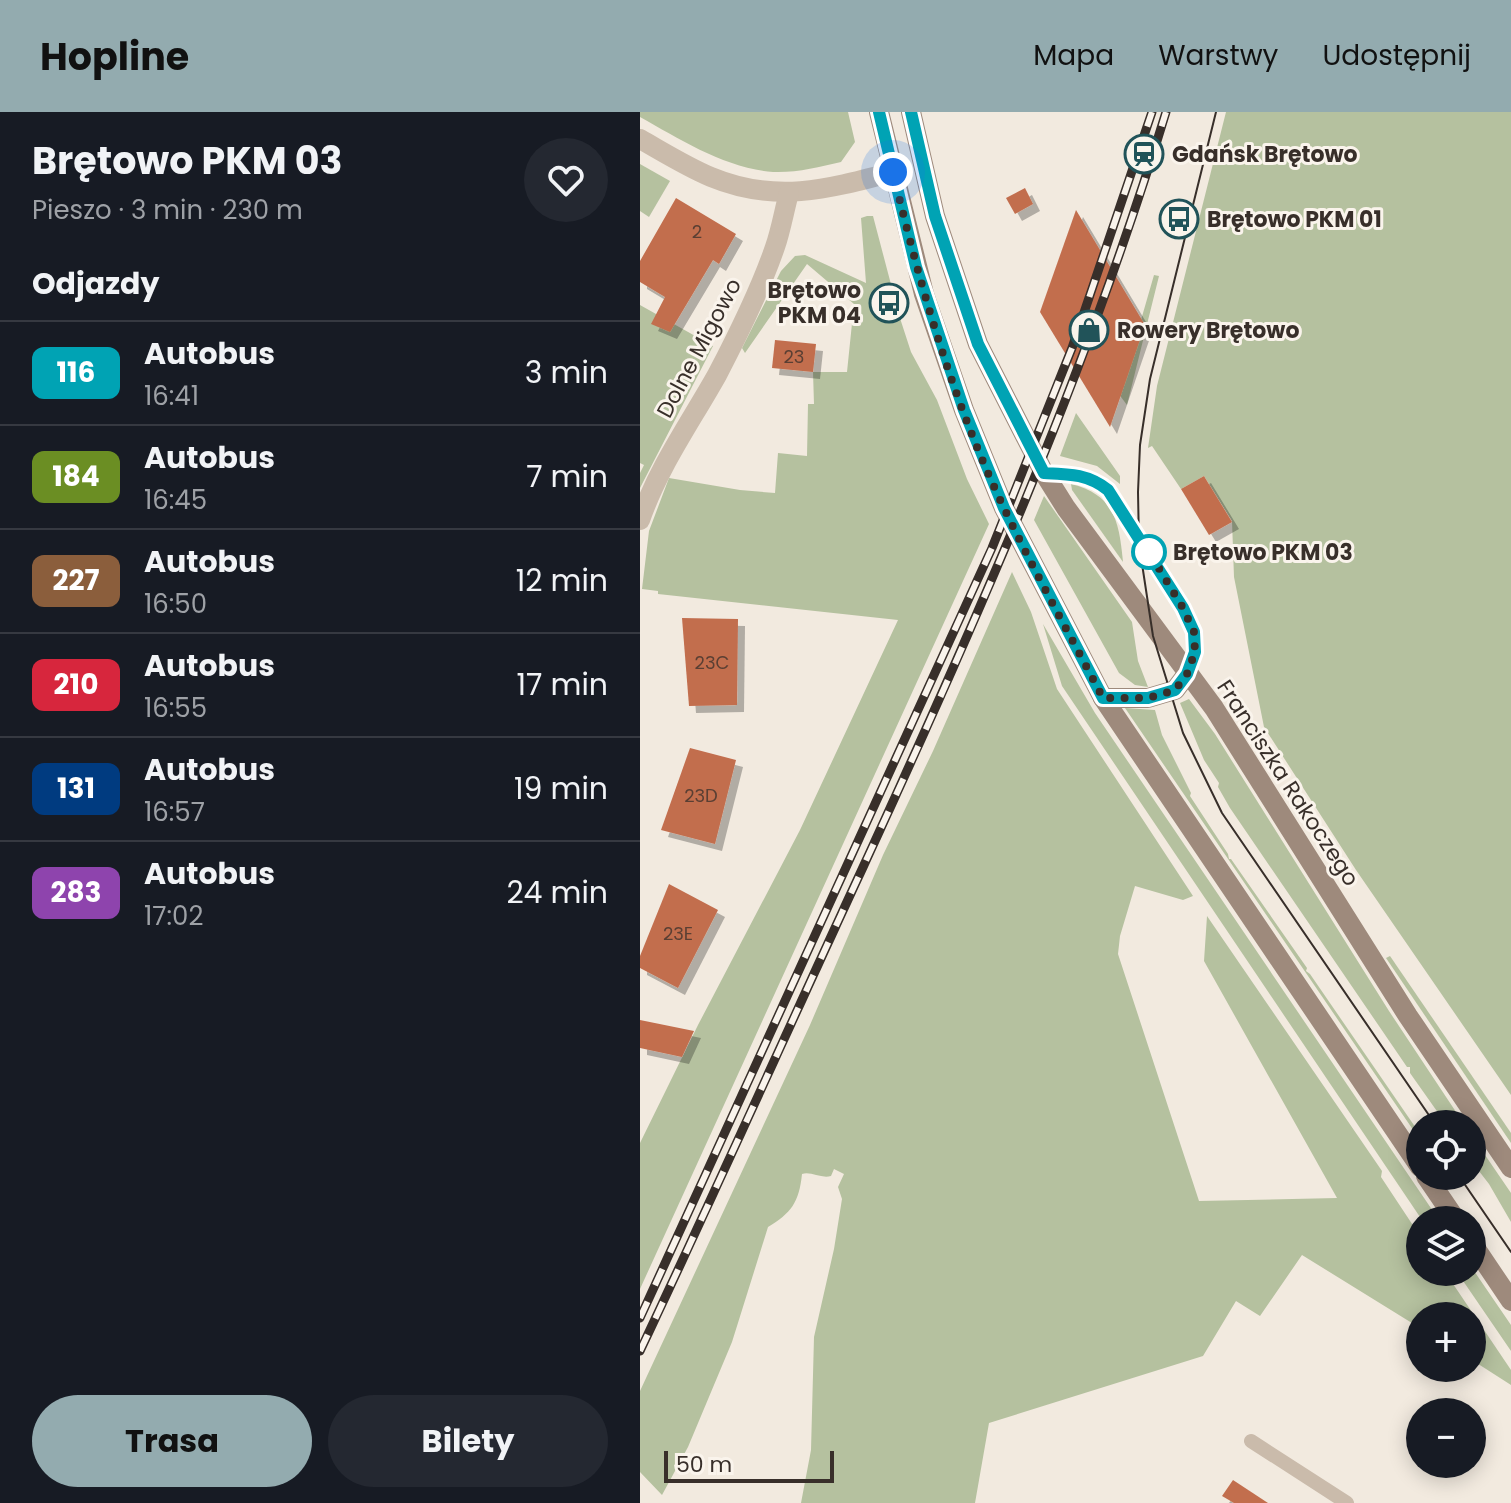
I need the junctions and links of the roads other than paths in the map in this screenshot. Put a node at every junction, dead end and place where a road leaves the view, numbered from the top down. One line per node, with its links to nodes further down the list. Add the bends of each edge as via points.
1 (879, 112): 4 (main road)
2 (911, 112): 6 (main road, Franciszka Rakoczego, via 935,216 978,344)
3 (640, 139): 5 (street, via 732,185)
4 (893, 172): 5 (street); 9 (main road, via 916,267 969,425 1004,508)
5 (789, 193): 7 (street, Dolne Migowo, via 777,244 750,309 669,455)
6 (1044, 473): 8 (main road, Franciszka Rakoczego); 8 (lane, via 1085,476 1108,490 1194,632 1195,652)
7 (640, 520)
8 (1187, 674): 9 (main road, via 1175,690 1148,698); 11 (main road, Franciszka Rakoczego, via 1251,763 1408,1016)
9 (1103, 698): 10 (main road)
10 (1406, 1146)
11 (1511, 1168)
12 (1486, 1264): 13 (main road)
13 (1511, 1301)
14 (1251, 1441): 15 (lane)
15 (1347, 1503)

